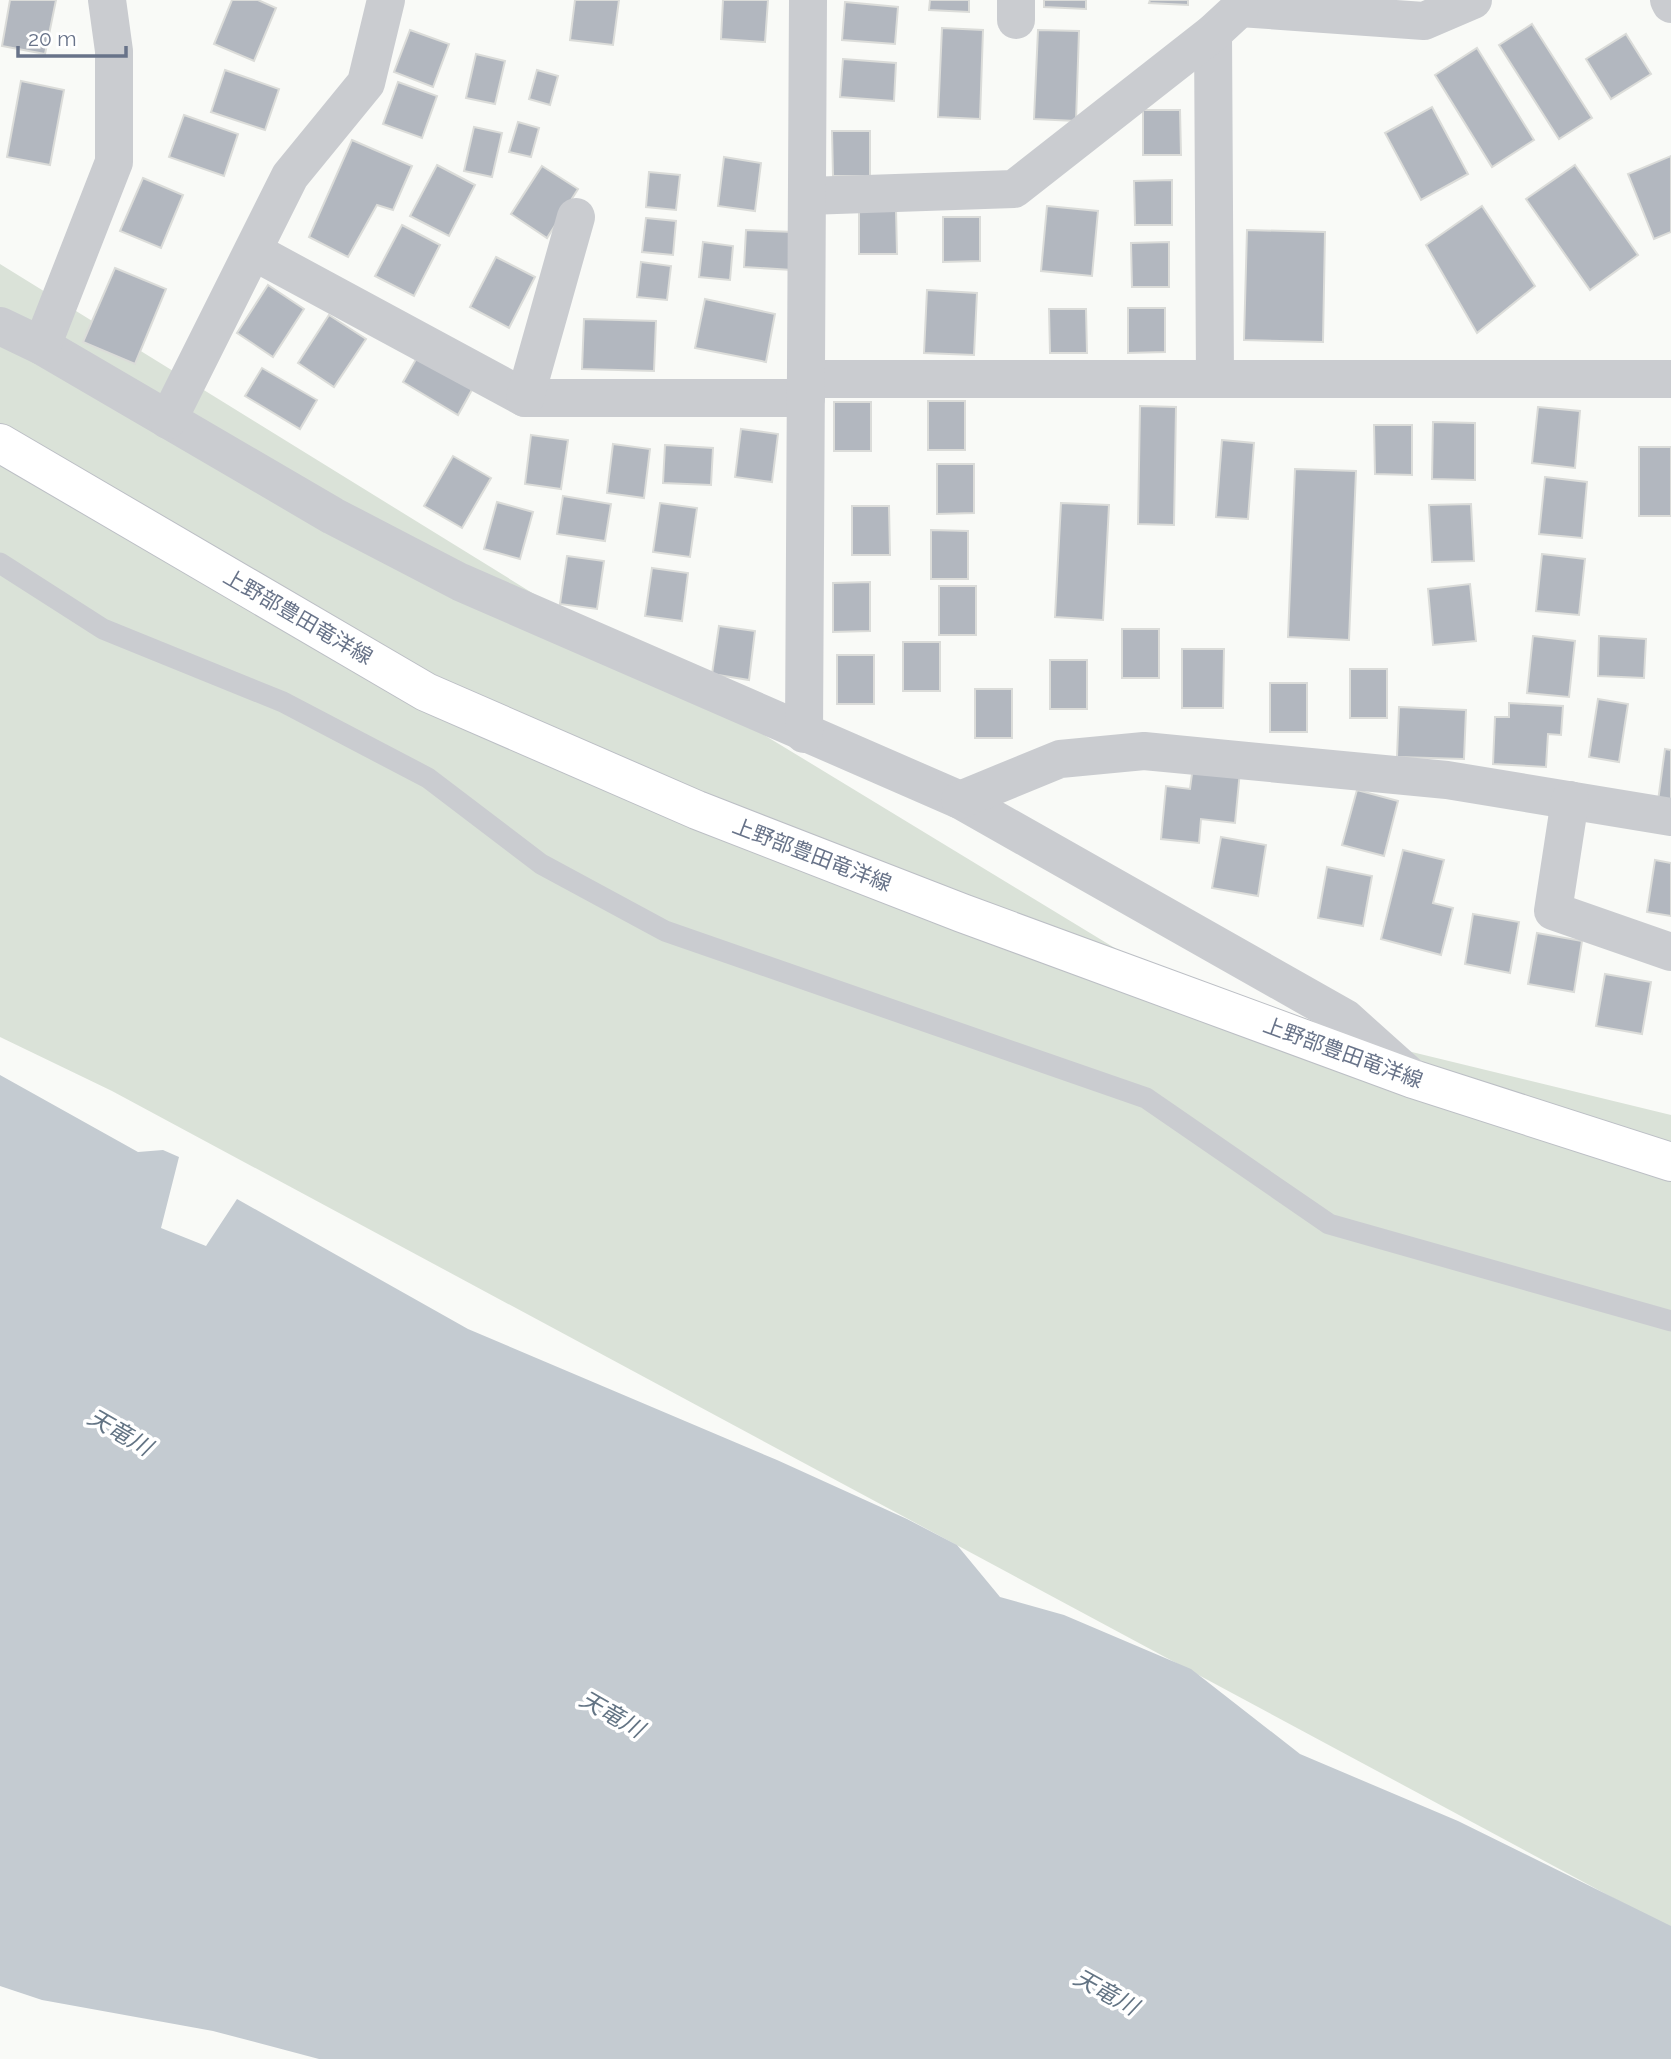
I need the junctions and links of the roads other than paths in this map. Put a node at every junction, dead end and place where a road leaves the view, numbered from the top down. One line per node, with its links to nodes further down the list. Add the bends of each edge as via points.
1 (107, 0): 10 (street, via 114,51 114,163)
2 (386, 0): 8 (street, via 366,83 290,176)
3 (808, 0): 6 (street)
4 (1473, 0): 5 (street, via 1424,21)
5 (1231, 13): 6 (street, via 1014,189); 11 (street)
6 (807, 196): 13 (street)
7 (576, 217): 14 (street)
8 (253, 251): 14 (street); 15 (street)
9 (0, 326): 10 (street)
10 (42, 346): 15 (street)
11 (1215, 379): 12 (street); 13 (street)
12 (1671, 379)
13 (806, 388): 14 (street); 18 (street)
14 (525, 398)
15 (168, 420): 18 (street, via 333,516 460,582)
16 (0, 443): 23 (main road, 上野部豊田竜洋線, via 426,692 697,810)
17 (0, 563): 25 (lane, via 103,629 283,702 428,778 541,864 665,931 1146,1098 1329,1224)
18 (804, 734): 19 (street)
19 (960, 800): 20 (street, via 1060,759 1144,751 1447,780); 23 (street, via 1345,1018)
20 (1570, 800): 21 (street); 22 (street, via 1553,911)
21 (1671, 817)
22 (1671, 952)
23 (1413, 1079): 24 (main road, 上野部豊田竜洋線)
24 (1671, 1162)
25 (1671, 1321)

